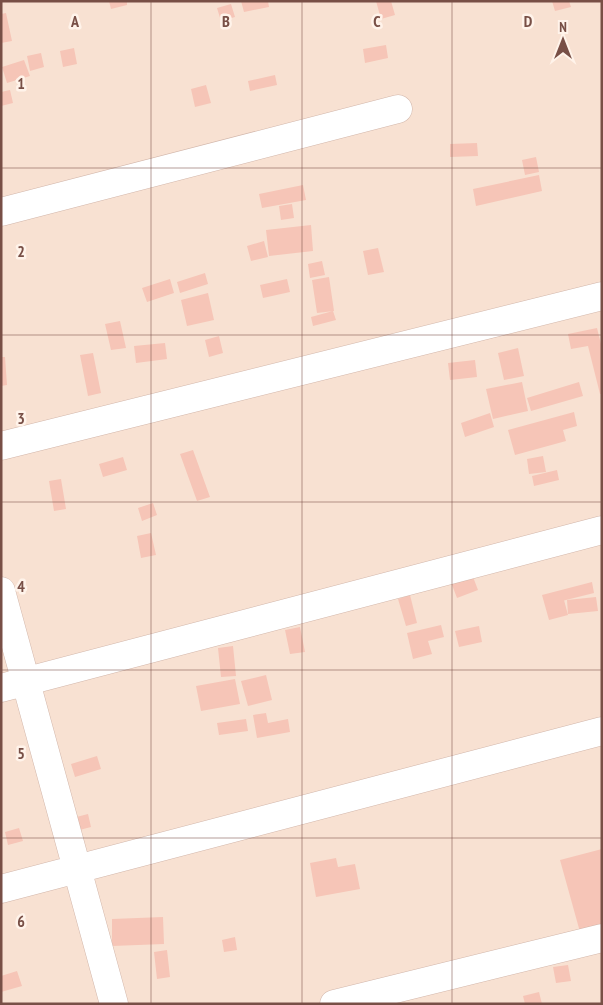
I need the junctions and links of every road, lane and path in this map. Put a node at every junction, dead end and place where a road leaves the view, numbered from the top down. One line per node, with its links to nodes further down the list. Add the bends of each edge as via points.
1 (398, 109): 2 (street)
2 (1, 212)
3 (602, 296): 4 (street)
4 (1, 446)
5 (602, 530): 7 (street)
6 (1, 591): 7 (street)
7 (14, 685): 9 (street)
8 (602, 731): 9 (street)
9 (77, 870): 10 (street); 12 (street)
10 (1, 889)
11 (602, 938): 13 (street)
12 (114, 1004)
13 (334, 1004)

